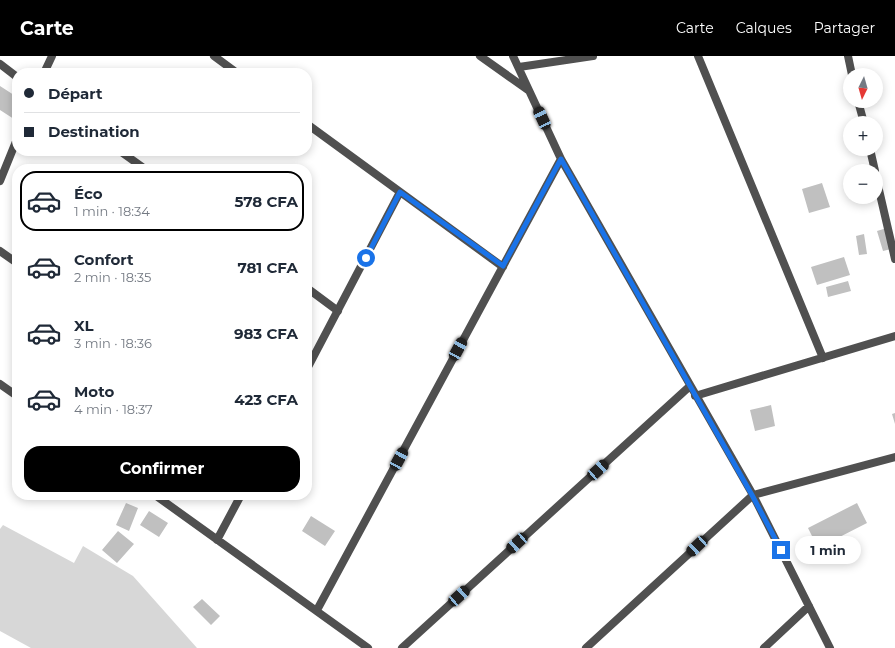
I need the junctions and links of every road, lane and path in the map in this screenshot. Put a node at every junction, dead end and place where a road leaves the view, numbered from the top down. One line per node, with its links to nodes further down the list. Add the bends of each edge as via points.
1 (52, 56): 10 (street)
2 (214, 56): 11 (street)
3 (480, 56): 14 (street)
4 (513, 56): 9 (street)
5 (593, 56): 9 (street)
6 (698, 56): 30 (street)
7 (848, 56): 12 (street)
8 (0, 64): 13 (street)
9 (519, 67): 14 (street)
10 (46, 68)
11 (231, 68)
12 (851, 68)
13 (12, 73)
14 (529, 90): 18 (street)
15 (312, 128): 21 (street)
16 (12, 151): 20 (street)
17 (127, 156): 19 (street)
18 (561, 159): 26 (street); 33 (street)
19 (138, 164)
20 (0, 181)
21 (400, 192): 26 (street); 28 (street)
22 (882, 204): 25 (street)
23 (0, 251): 24 (street)
24 (12, 259)
25 (895, 259)
26 (503, 266): 42 (street)
27 (312, 292): 28 (street)
28 (338, 311): 31 (street)
29 (895, 336): 30 (street)
30 (823, 358): 35 (street)
31 (312, 360)
32 (0, 384): 34 (street)
33 (690, 386): 35 (street); 44 (street)
34 (12, 392)
35 (696, 396): 37 (street)
36 (895, 456): 37 (street)
37 (752, 495): 41 (street); 45 (street)
38 (162, 500): 40 (street)
39 (238, 500): 40 (street)
40 (218, 540): 42 (street)
41 (809, 606): 46 (street); 47 (street)
42 (317, 610): 43 (street)
43 (368, 648)
44 (402, 648)
45 (586, 648)
46 (764, 648)
47 (830, 648)

